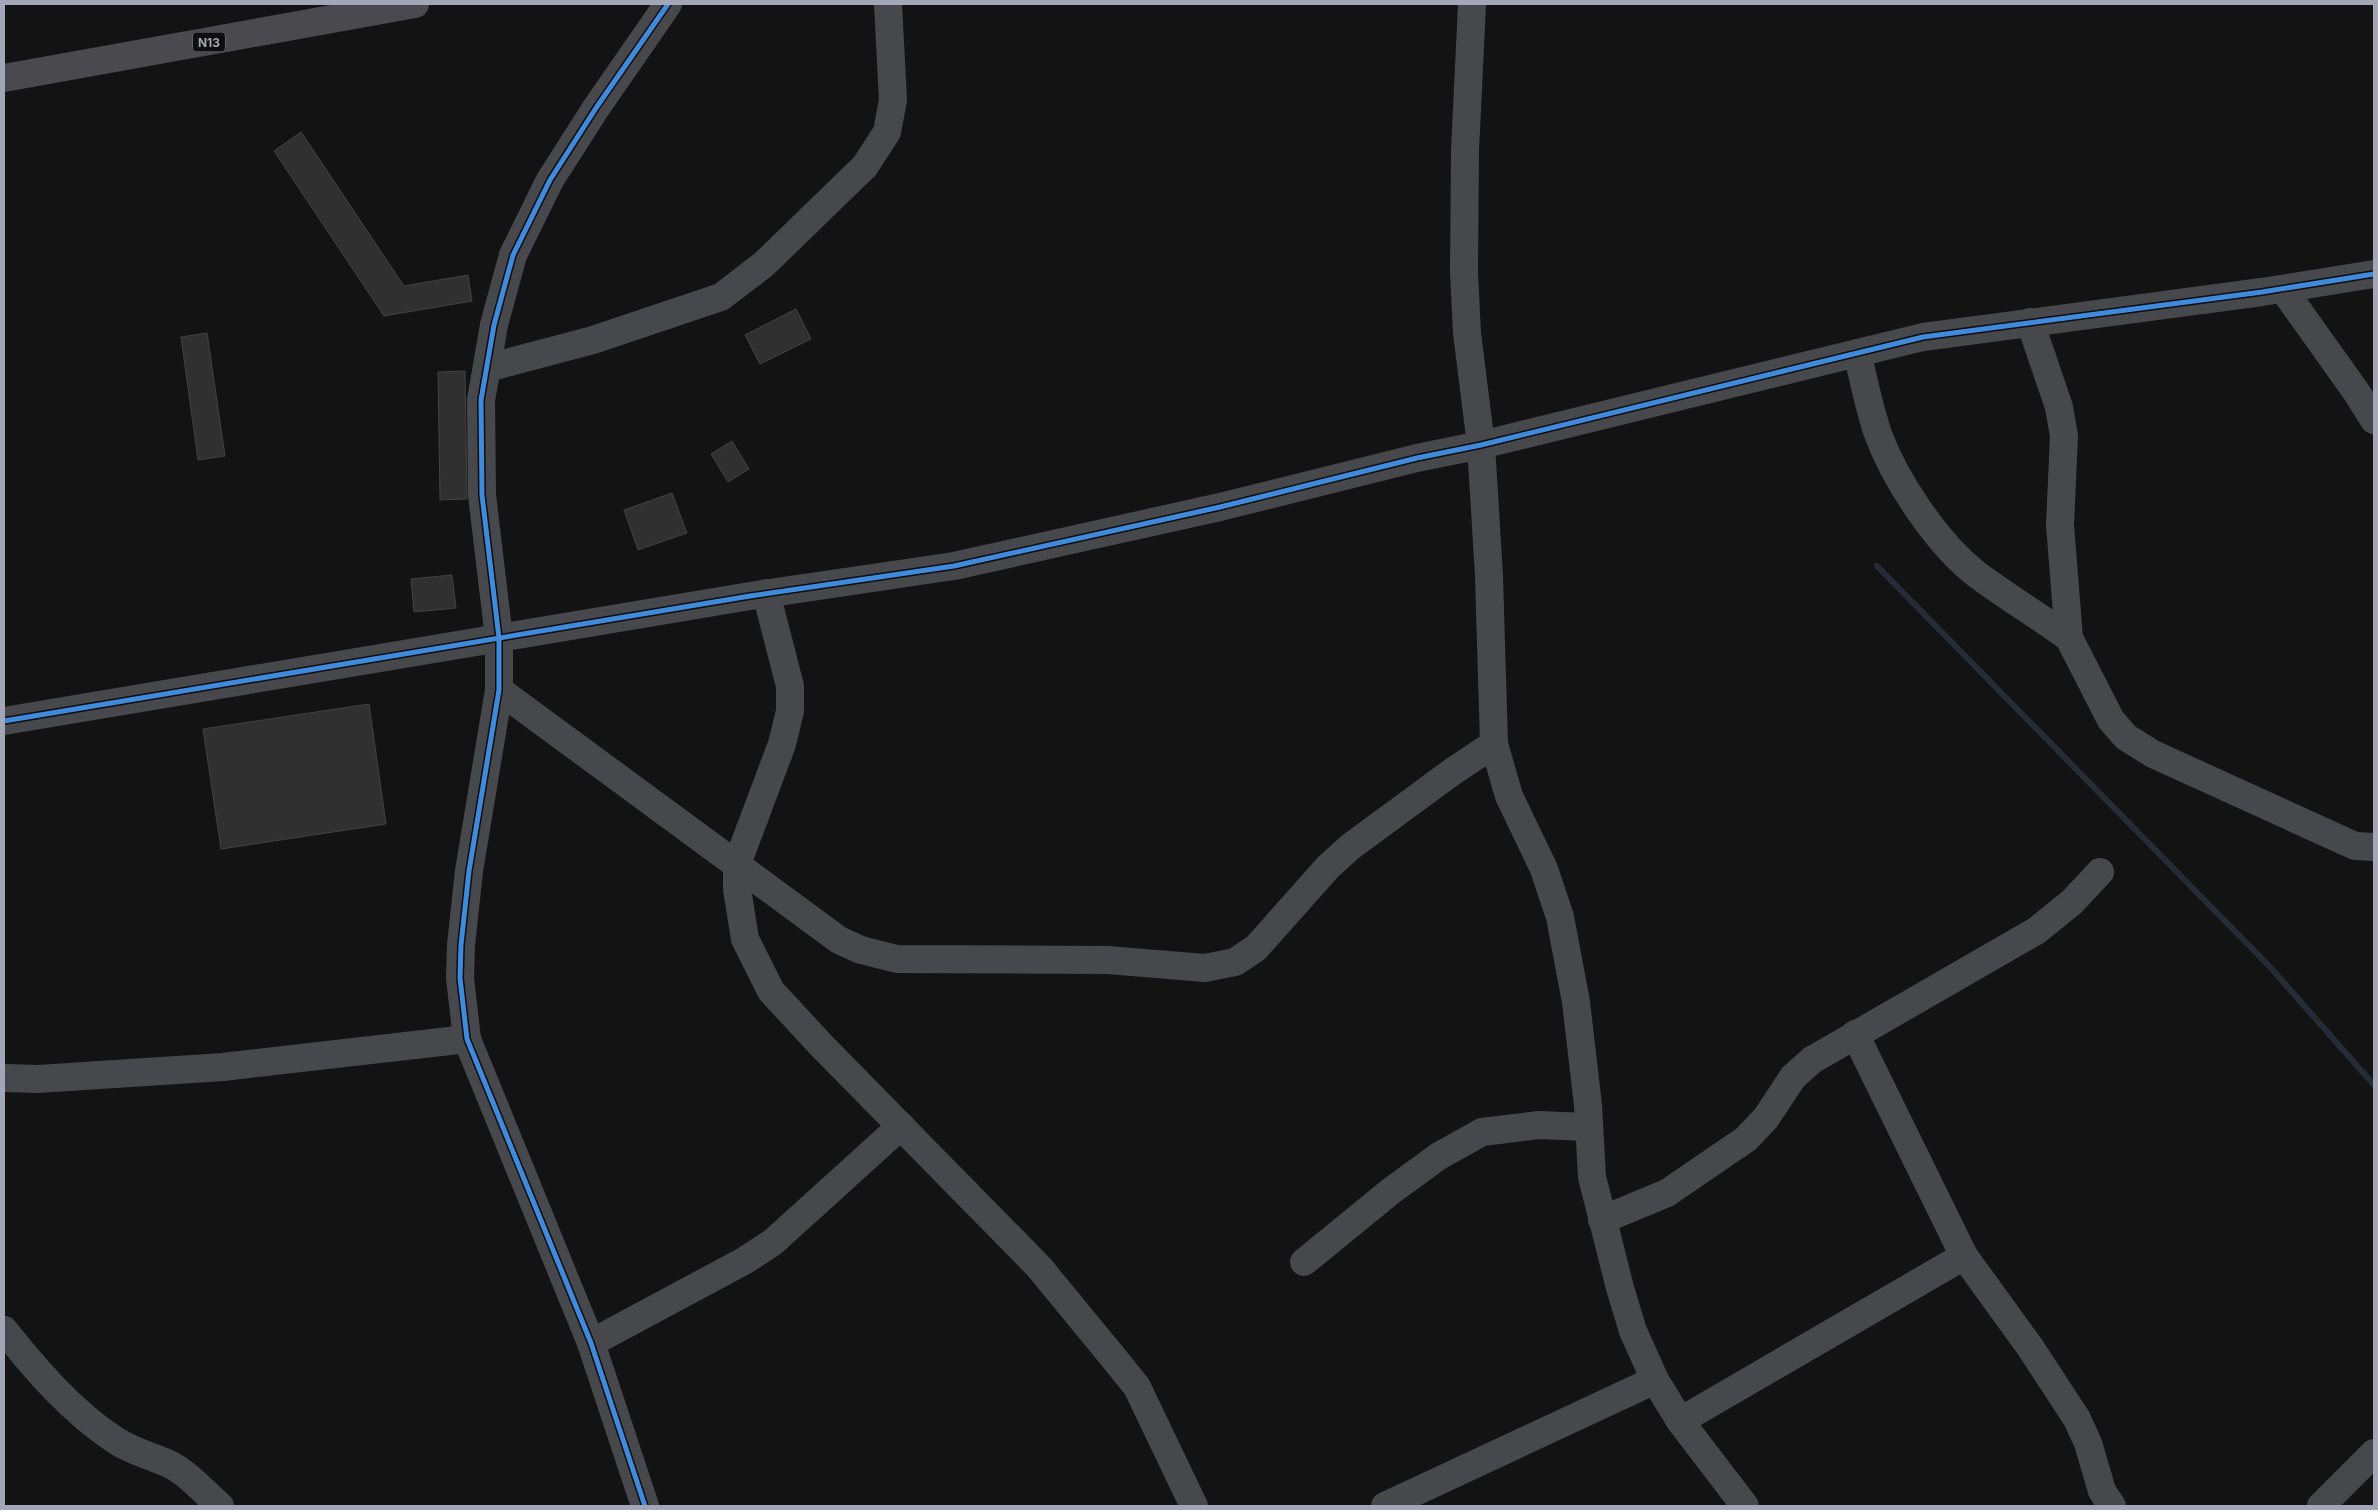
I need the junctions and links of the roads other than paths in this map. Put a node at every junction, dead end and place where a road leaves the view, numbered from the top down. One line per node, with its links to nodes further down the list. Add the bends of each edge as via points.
1 (415, 4): 5 (main road, N13)
2 (668, 4): 10 (street, via 550,180 513,255 494,325)
3 (888, 4): 10 (street, via 893,100 887,132 865,166 764,264 721,297 593,340)
4 (1472, 4): 12 (street, via 1465,151 1464,272 1467,333)
5 (4, 78)
6 (2374, 274): 7 (street)
7 (2283, 288): 8 (street); 11 (street)
8 (2030, 322): 9 (street, via 1923,337); 15 (street, via 2059,407 2064,436 2060,525)
9 (1857, 353): 12 (street); 15 (street, via 1878,433 1891,465 1947,546 1974,572)
10 (487, 368): 14 (street, via 481,400 482,495)
11 (2374, 420)
12 (1481, 445): 13 (street, via 954,566); 18 (street)
13 (766, 594): 14 (street); 20 (street, via 790,686 790,711 782,744)
14 (499, 638): 16 (street); 17 (street)
15 (2069, 638): 19 (street, via 2111,720 2126,737 2153,754 2355,846)
16 (499, 690): 20 (street); 23 (street, via 469,871 461,945 460,978)
17 (4, 721)
18 (1494, 744): 20 (street, via 1350,847 1256,948 1235,962 1205,968 1108,960 897,959 861,950 839,940); 26 (street, via 1509,796 1544,868 1560,917 1576,1002)
19 (2374, 847)
20 (737, 864): 25 (street, via 737,889 745,939 772,991)
21 (2100, 872): 22 (street, via 2072,902 2036,932)
22 (1855, 1034): 27 (street, via 1812,1060 1793,1077 1766,1118 1746,1139 1667,1193); 28 (street)
23 (467, 1039): 24 (street, via 223,1067 38,1079); 31 (street)
24 (4, 1078)
25 (901, 1126): 31 (street, via 773,1242 721,1274); 37 (street, via 1039,1267 1137,1387)
26 (1588, 1127): 27 (street, via 1592,1177); 29 (street, via 1539,1125 1482,1132 1439,1156 1391,1191)
27 (1602, 1220): 32 (street, via 1633,1331)
28 (1964, 1256): 33 (street); 40 (street, via 2077,1419 2088,1443 2102,1491)
29 (1304, 1262)
30 (4, 1330): 35 (street, via 38,1372 113,1439 168,1464)
31 (591, 1343): 36 (street)
32 (1655, 1380): 33 (street); 38 (street)
33 (1680, 1421): 39 (street)
34 (2374, 1453): 41 (street)
35 (220, 1506)
36 (645, 1506)
37 (1194, 1506)
38 (1385, 1506)
39 (1745, 1506)
40 (2112, 1506)
41 (2321, 1506)

